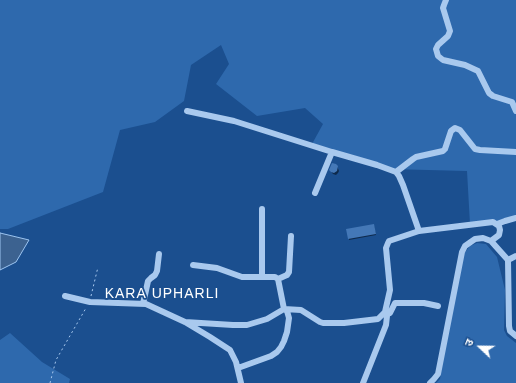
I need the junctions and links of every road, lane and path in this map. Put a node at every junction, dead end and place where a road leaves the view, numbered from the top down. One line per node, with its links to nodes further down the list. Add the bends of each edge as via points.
1 (446, 0): 3 (street, via 443,8 450,31 436,49 438,56 478,71 489,93 512,102)
2 (187, 111): 4 (street, via 234,121)
3 (516, 111)
4 (332, 152): 6 (street); 7 (street)
5 (516, 152): 6 (street, via 475,149 460,130 455,128 451,131 445,150 413,158)
6 (396, 172): 11 (street)
7 (315, 193)
8 (262, 209): 19 (street)
9 (516, 218): 10 (street)
10 (497, 224): 11 (street, via 493,222); 13 (street, via 500,228 499,234)
11 (419, 231): 26 (street, via 388,243 386,248 390,290)
12 (292, 236): 20 (street, via 289,272)
13 (491, 241): 16 (street); 33 (street, via 475,239 465,246 462,252 437,375)
14 (159, 254): 23 (street, via 157,271 148,281)
15 (516, 256): 16 (street)
16 (508, 260): 28 (street, via 509,326 510,331)
17 (194, 265): 19 (street, via 217,268 242,277)
18 (98, 267): 22 (path)
19 (262, 277): 20 (street)
20 (278, 279): 25 (street)
21 (65, 296): 22 (street)
22 (90, 302): 23 (street); 30 (path, via 56,360)
23 (143, 304): 27 (street)
24 (438, 306): 26 (street, via 425,303 395,303 390,313)
25 (284, 309): 26 (street, via 301,310 325,324 374,320); 27 (street, via 267,319 247,325); 29 (street, via 289,318 281,347 271,356)
26 (386, 313): 32 (street, via 386,325)
27 (185, 322): 29 (street, via 228,348)
28 (516, 336)
29 (238, 368): 31 (street)
30 (50, 383)
31 (241, 383)
32 (363, 383)
33 (430, 383)

